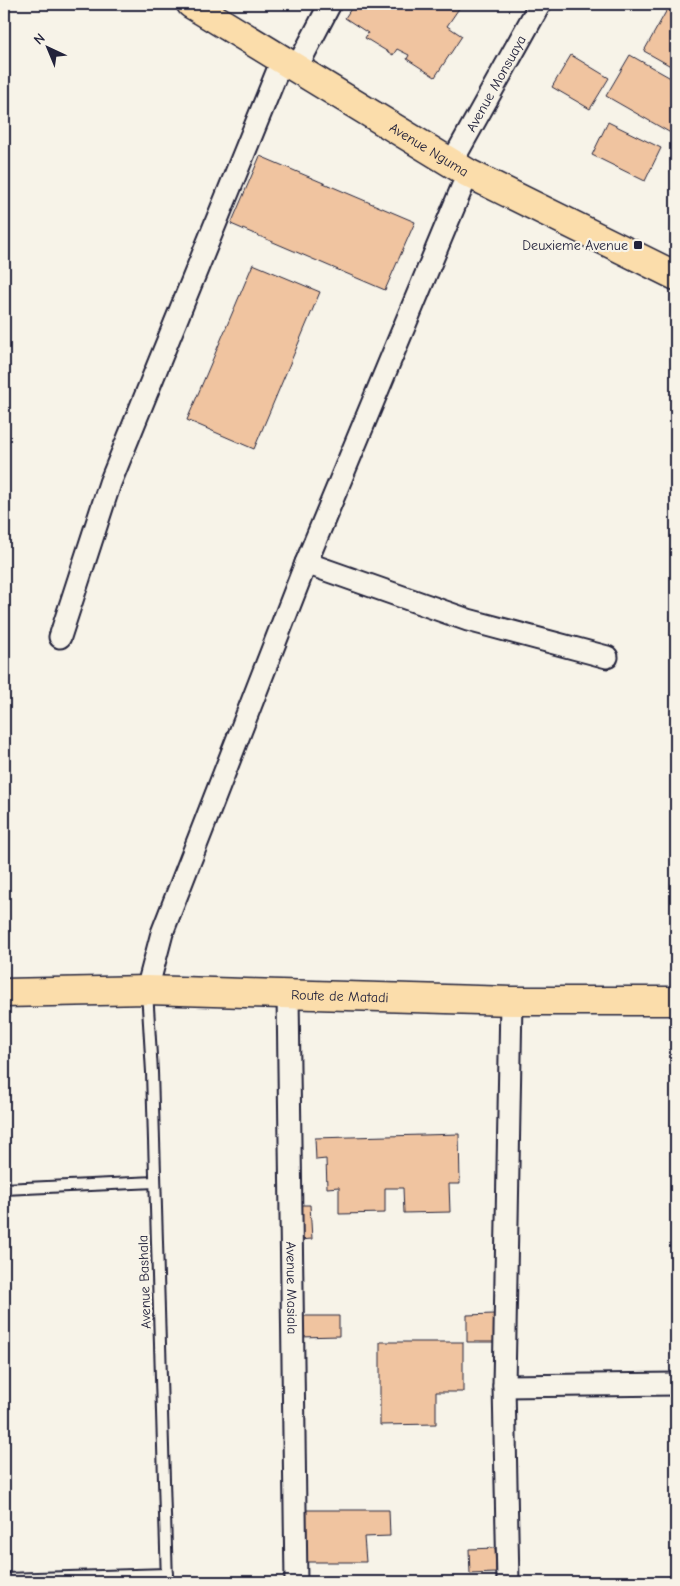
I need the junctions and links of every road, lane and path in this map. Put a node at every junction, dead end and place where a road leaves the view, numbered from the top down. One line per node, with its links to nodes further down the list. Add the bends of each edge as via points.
1 (191, 4): 4 (main road, Avenue Nguma)
2 (330, 4): 4 (street)
3 (540, 4): 5 (street, Avenue Monsuaya)
4 (289, 64): 5 (main road, Avenue Nguma); 8 (street, via 110,483)
5 (460, 167): 6 (main road, Avenue Nguma); 7 (street, Avenue Monsuaya)
6 (676, 276)
7 (306, 563): 9 (street, via 468,620); 10 (street, Avenue Monsuaya, via 162,933)
8 (60, 637)
9 (607, 657)
10 (147, 990): 11 (main road, Route de Matadi); 12 (main road, Route de Matadi); 15 (lane, Avenue Bashala)
11 (4, 993)
12 (288, 996): 13 (main road, Route de Matadi); 21 (street, Avenue Masiala)
13 (511, 1001): 14 (main road, Route de Matadi); 18 (street)
14 (676, 1001)
15 (155, 1182): 16 (lane); 19 (lane, Avenue Bashala)
16 (4, 1189)
17 (676, 1384): 18 (street)
18 (504, 1386): 22 (street)
19 (167, 1578): 20 (lane, Avenue Bashala)
20 (4, 1579)
21 (296, 1582)
22 (508, 1582)

